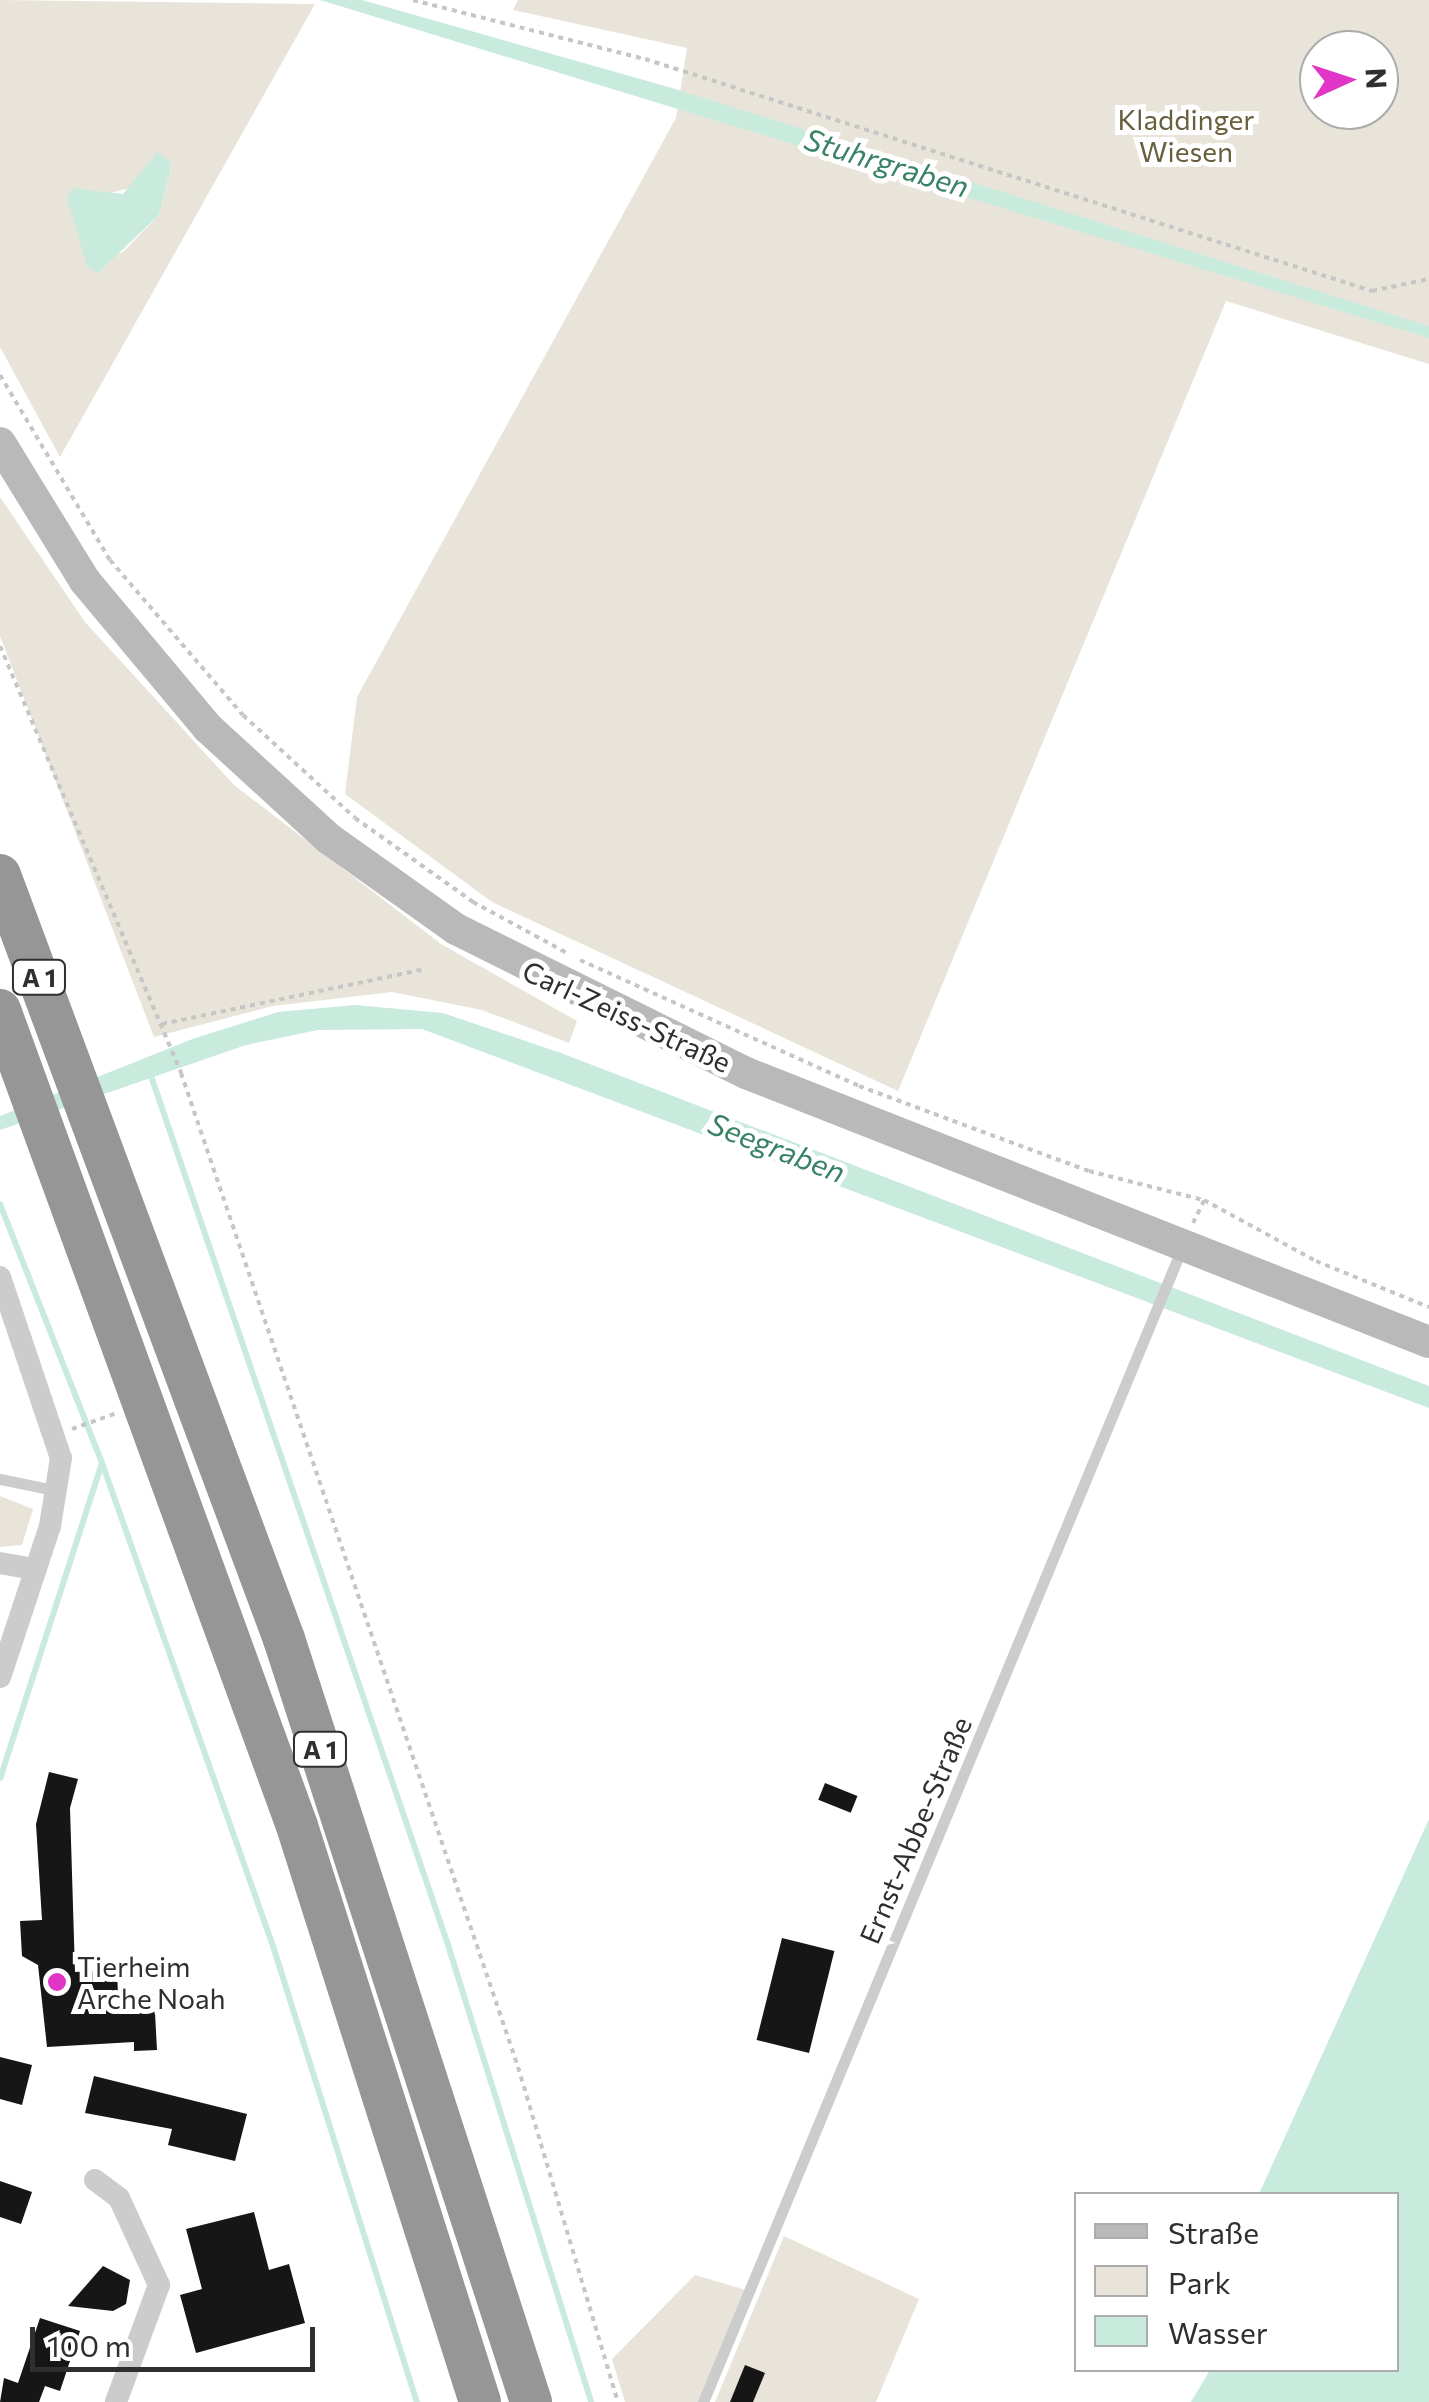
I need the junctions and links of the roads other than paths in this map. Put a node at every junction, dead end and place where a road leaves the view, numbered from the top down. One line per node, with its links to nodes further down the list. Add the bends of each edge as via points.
1 (0, 443): 4 (main road, Carl-Zeiss-Straße, via 85,580 175,693 282,801 396,889 520,966 658,1034)
2 (0, 875): 15 (highway, A 1, via 284,1639)
3 (0, 1010): 14 (highway, A 1, via 297,1826)
4 (1182, 1246): 6 (main road, Carl-Zeiss-Straße); 16 (lane, Ernst-Abbe-Straße)
5 (0, 1277): 8 (street, via 57,1434)
6 (1429, 1342)
7 (0, 1480): 8 (lane)
8 (58, 1491): 10 (street)
9 (0, 1563): 10 (street)
10 (35, 1570): 11 (street)
11 (0, 1677)
12 (95, 2180): 13 (street, via 119,2198 159,2284)
13 (116, 2402)
14 (480, 2402)
15 (531, 2402)
16 (703, 2402)

